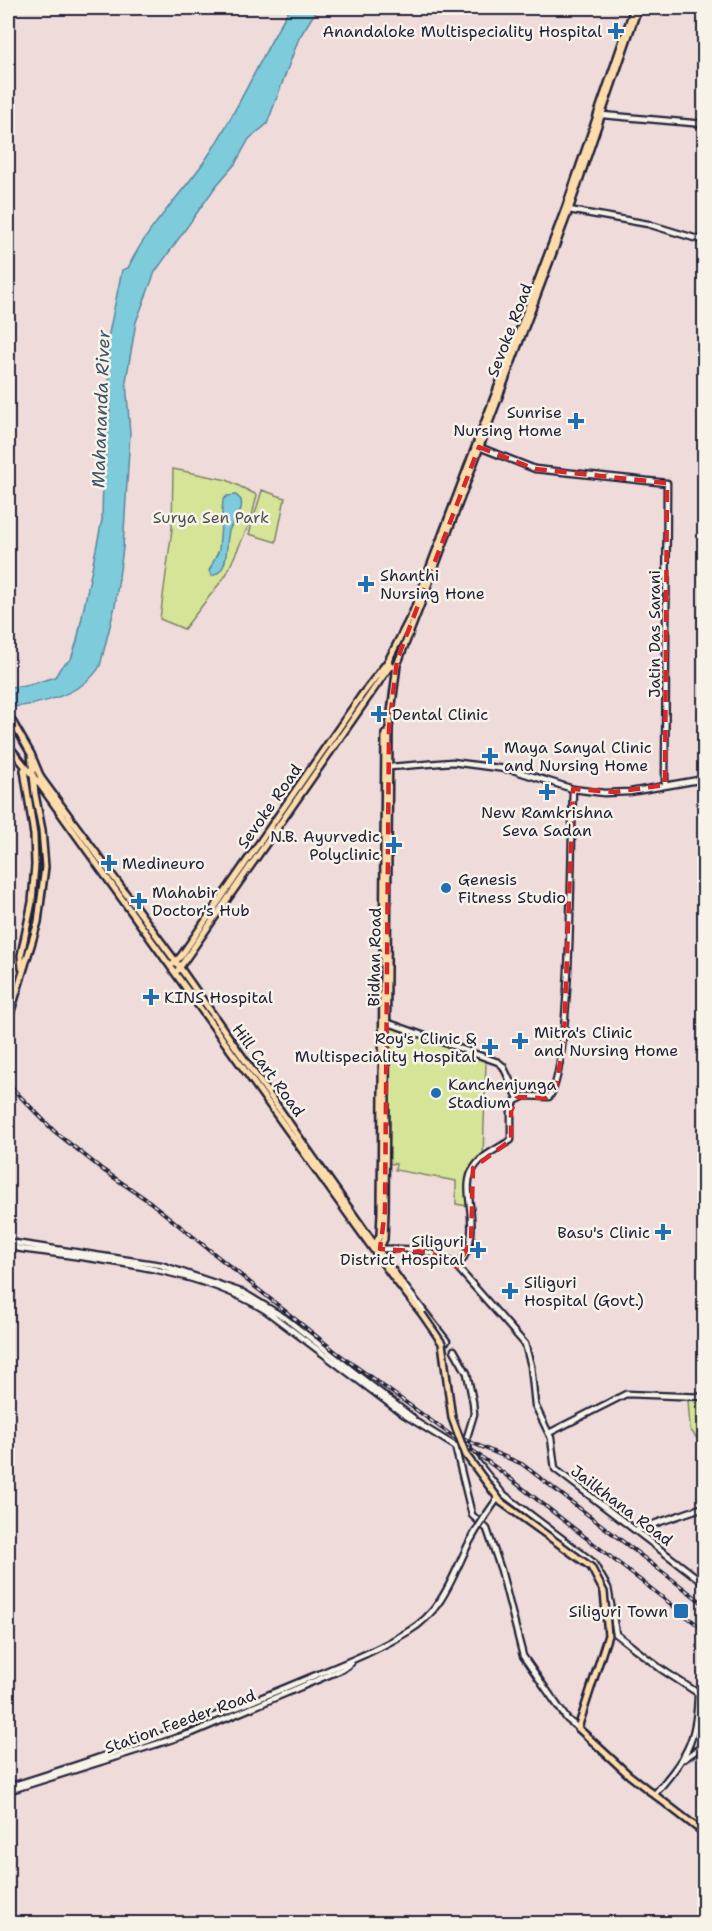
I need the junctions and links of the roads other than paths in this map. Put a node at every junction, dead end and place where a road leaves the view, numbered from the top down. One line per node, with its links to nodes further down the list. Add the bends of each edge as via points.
1 (636, 8): 2 (main road, Sevoke Road)
2 (600, 114): 3 (street); 4 (main road, Sevoke Road)
3 (705, 124)
4 (567, 209): 5 (street, via 648,224); 6 (main road, Sevoke Road)
5 (705, 241)
6 (477, 446): 7 (main road, Sevoke Road, via 422,602); 15 (street, Jatin Das Sarani, via 535,469 668,483)
7 (392, 663): 11 (main road, Bidhan Road, via 396,676 387,713); 17 (main road, Sevoke Road)
8 (8, 714): 12 (main road, via 31,754)
9 (8, 745): 10 (main road, Hill Cart Road)
10 (22, 763): 12 (main road, Hill Cart Road); 14 (main road)
11 (388, 767): 16 (street, via 452,762 513,770); 22 (main road, Bidhan Road)
12 (37, 777): 14 (main road); 18 (main road, Hill Cart Road); 20 (main road, via 44,880 38,922)
13 (705, 779): 15 (street)
14 (27, 783): 20 (main road, via 36,865 33,903 21,955)
15 (665, 785): 16 (street, via 615,792)
16 (573, 789): 23 (street, via 564,1038 556,1088 549,1097)
17 (219, 906): 18 (main road, Sevoke Road); 19 (main road, Sevoke Road)
18 (174, 964): 19 (main road, Hill Cart Road)
19 (178, 970): 26 (main road, Hill Cart Road)
20 (22, 972): 21 (main road)
21 (8, 1021)
22 (384, 1021): 23 (street, via 498,1062); 26 (main road, Bidhan Road, via 382,1233)
23 (518, 1098): 27 (street, via 511,1111 512,1140 486,1155 471,1174 471,1241)
24 (8, 1242): 32 (street, via 161,1265 244,1293 285,1318)
25 (8, 1247): 32 (street, via 163,1271 244,1299 265,1310)
26 (376, 1248): 27 (street, Jailkhana Road, via 429,1252); 28 (main road, Hill Cart Road)
27 (457, 1267): 33 (street, Jailkhana Road, via 525,1344 535,1405)
28 (404, 1288): 29 (street); 36 (main road, Hill Cart Road, bridge, via 442,1343 459,1441)
29 (447, 1341)
30 (454, 1350): 34 (street, via 467,1373 474,1409)
31 (705, 1397): 33 (street, via 626,1394)
32 (421, 1425): 35 (street, via 455,1446)
33 (549, 1433): 38 (street, Jailkhana Road, via 555,1470)
34 (468, 1449): 35 (street); 40 (street, via 502,1494 594,1562 608,1587 616,1634)
35 (459, 1454): 42 (street, via 472,1512 490,1537 523,1656 555,1704)
36 (498, 1498): 42 (main road, Hill Cart Road, bridge, via 591,1567 604,1592 608,1643); 45 (street, Station Feeder Road, bridge, via 477,1529 440,1602 422,1623 408,1632 356,1659 147,1743)
37 (705, 1507): 38 (street)
38 (636, 1530): 39 (street, Jailkhana Road)
39 (705, 1584)
40 (698, 1693): 41 (street); 44 (street, via 697,1720)
41 (705, 1697)
42 (579, 1728): 46 (main road)
43 (705, 1745): 44 (street)
44 (684, 1759): 46 (street)
45 (8, 1789)
46 (654, 1795): 47 (main road)
47 (705, 1833)

